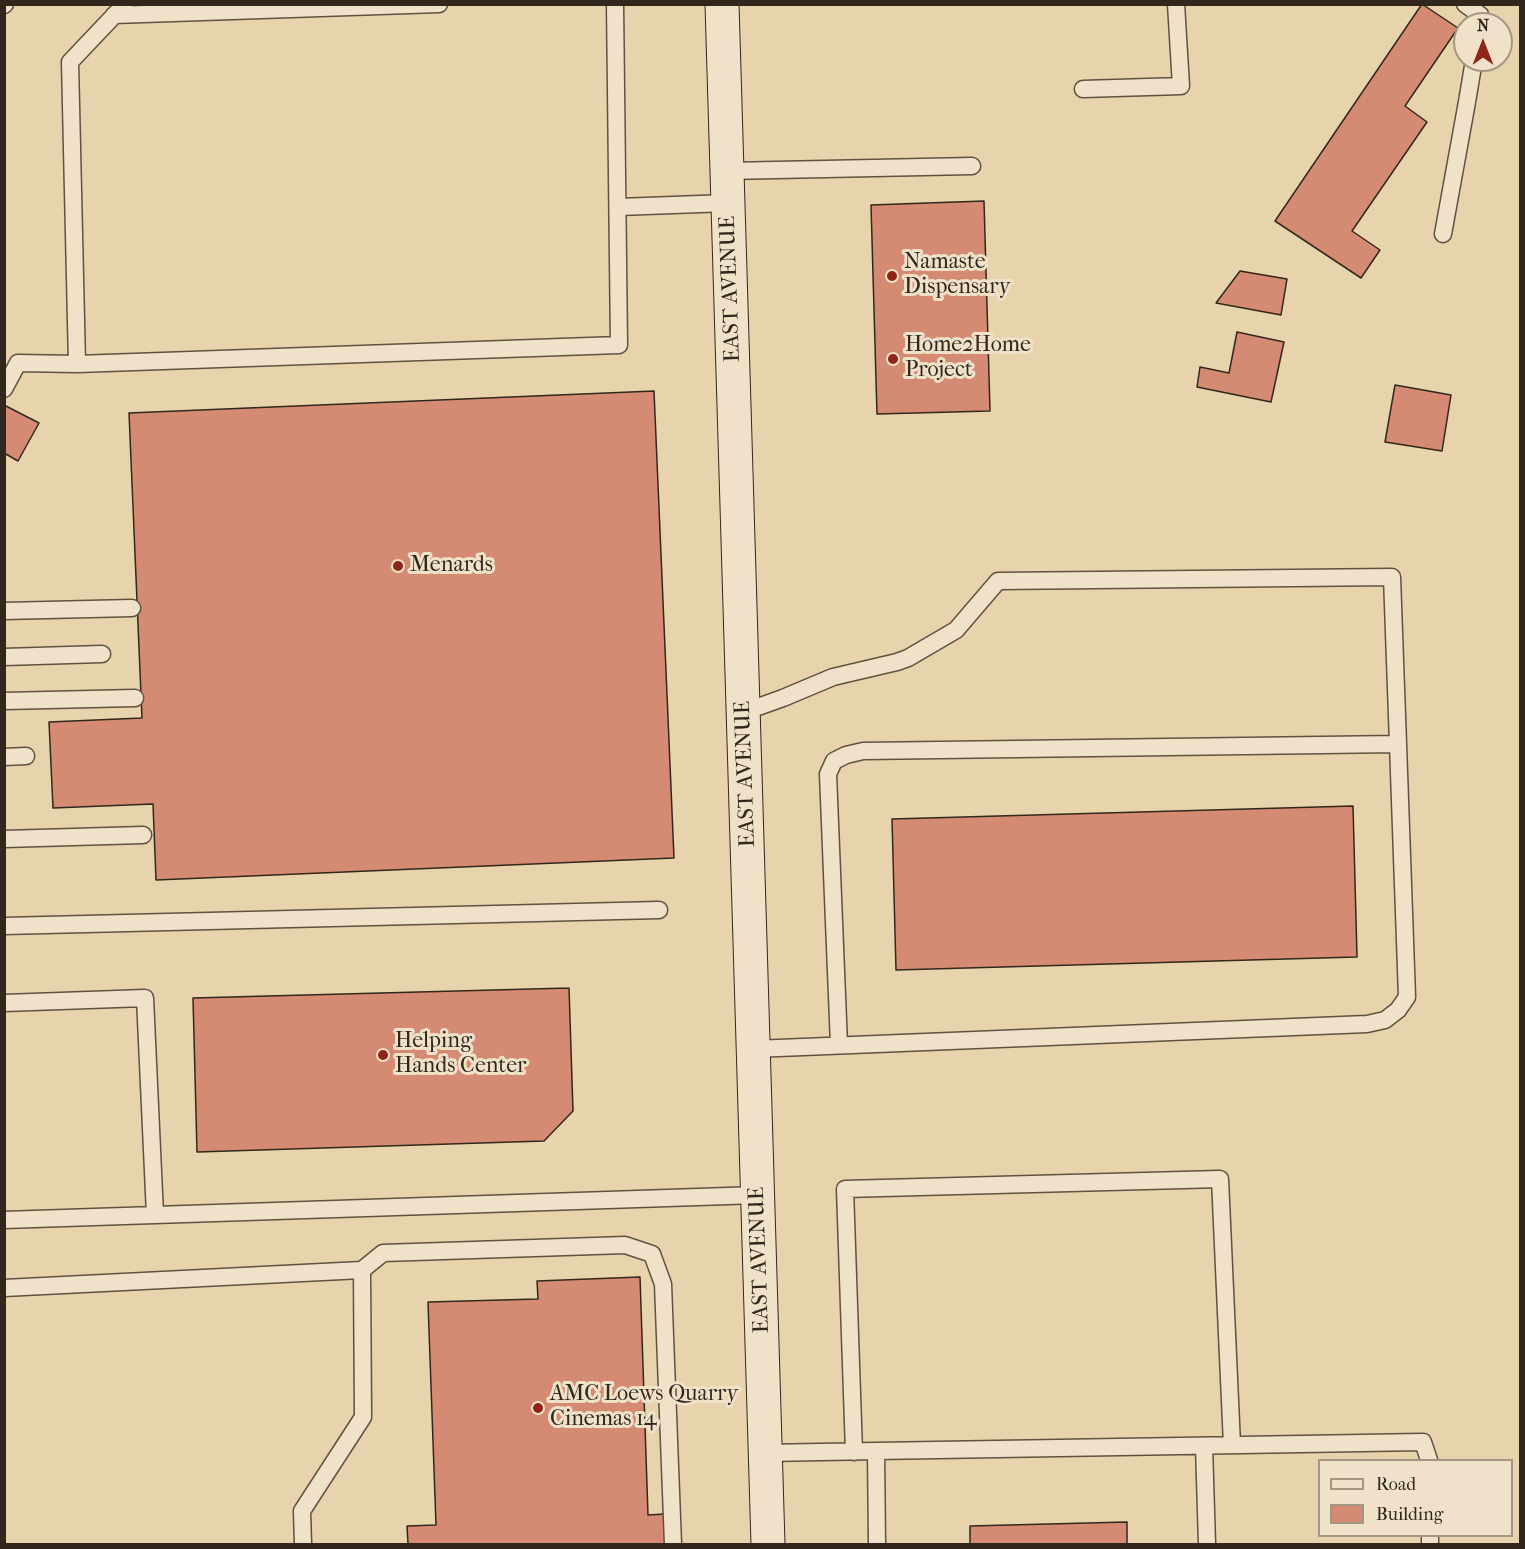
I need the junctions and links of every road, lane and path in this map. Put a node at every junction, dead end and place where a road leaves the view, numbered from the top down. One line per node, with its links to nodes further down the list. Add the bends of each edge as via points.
1 (439, 4): 5 (lane)
2 (615, 4): 11 (lane)
3 (722, 4): 9 (street, EAST AVENUE)
4 (1176, 4): 7 (lane, via 1181,86)
5 (119, 10): 13 (lane, via 70,62)
6 (1472, 72): 12 (lane)
7 (1083, 89)
8 (972, 166): 9 (lane)
9 (728, 171): 10 (street, EAST AVENUE)
10 (728, 203): 11 (lane); 21 (street, EAST AVENUE)
11 (618, 207): 13 (lane, via 619,345)
12 (1443, 234)
13 (77, 364): 14 (lane, via 18,363)
14 (4, 389)
15 (132, 608): 16 (lane)
16 (4, 611)
17 (102, 654): 18 (lane)
18 (4, 657)
19 (135, 698): 20 (lane)
20 (4, 701)
21 (744, 712): 22 (lane, via 833,677 908,658 956,630 998,580 1392,577); 31 (street, EAST AVENUE)
22 (1398, 744): 30 (lane, via 1407,997 1398,1011 1384,1020); 30 (lane, via 863,751 834,761 828,774)
23 (26, 756): 24 (lane)
24 (4, 757)
25 (143, 835): 26 (lane)
26 (4, 839)
27 (659, 910): 28 (lane)
28 (4, 926)
29 (4, 1003): 33 (lane, via 145,999)
30 (839, 1046): 31 (lane)
31 (754, 1049): 32 (street, EAST AVENUE)
32 (758, 1195): 33 (lane); 41 (street, EAST AVENUE)
33 (155, 1215): 34 (lane)
34 (4, 1220)
35 (362, 1270): 36 (lane); 43 (lane, via 363,1417 303,1511); 44 (lane, via 383,1253 625,1245 652,1254 663,1284)
36 (4, 1288)
37 (1232, 1445): 38 (lane); 40 (lane, via 1220,1179 845,1189); 42 (lane, via 1423,1442)
38 (1204, 1446): 39 (lane); 47 (lane)
39 (876, 1451): 40 (lane); 46 (lane)
40 (854, 1452): 41 (lane)
41 (766, 1453): 45 (street, EAST AVENUE)
42 (1428, 1459)
43 (303, 1545)
44 (673, 1545)
45 (768, 1545)
46 (877, 1545)
47 (1207, 1545)

